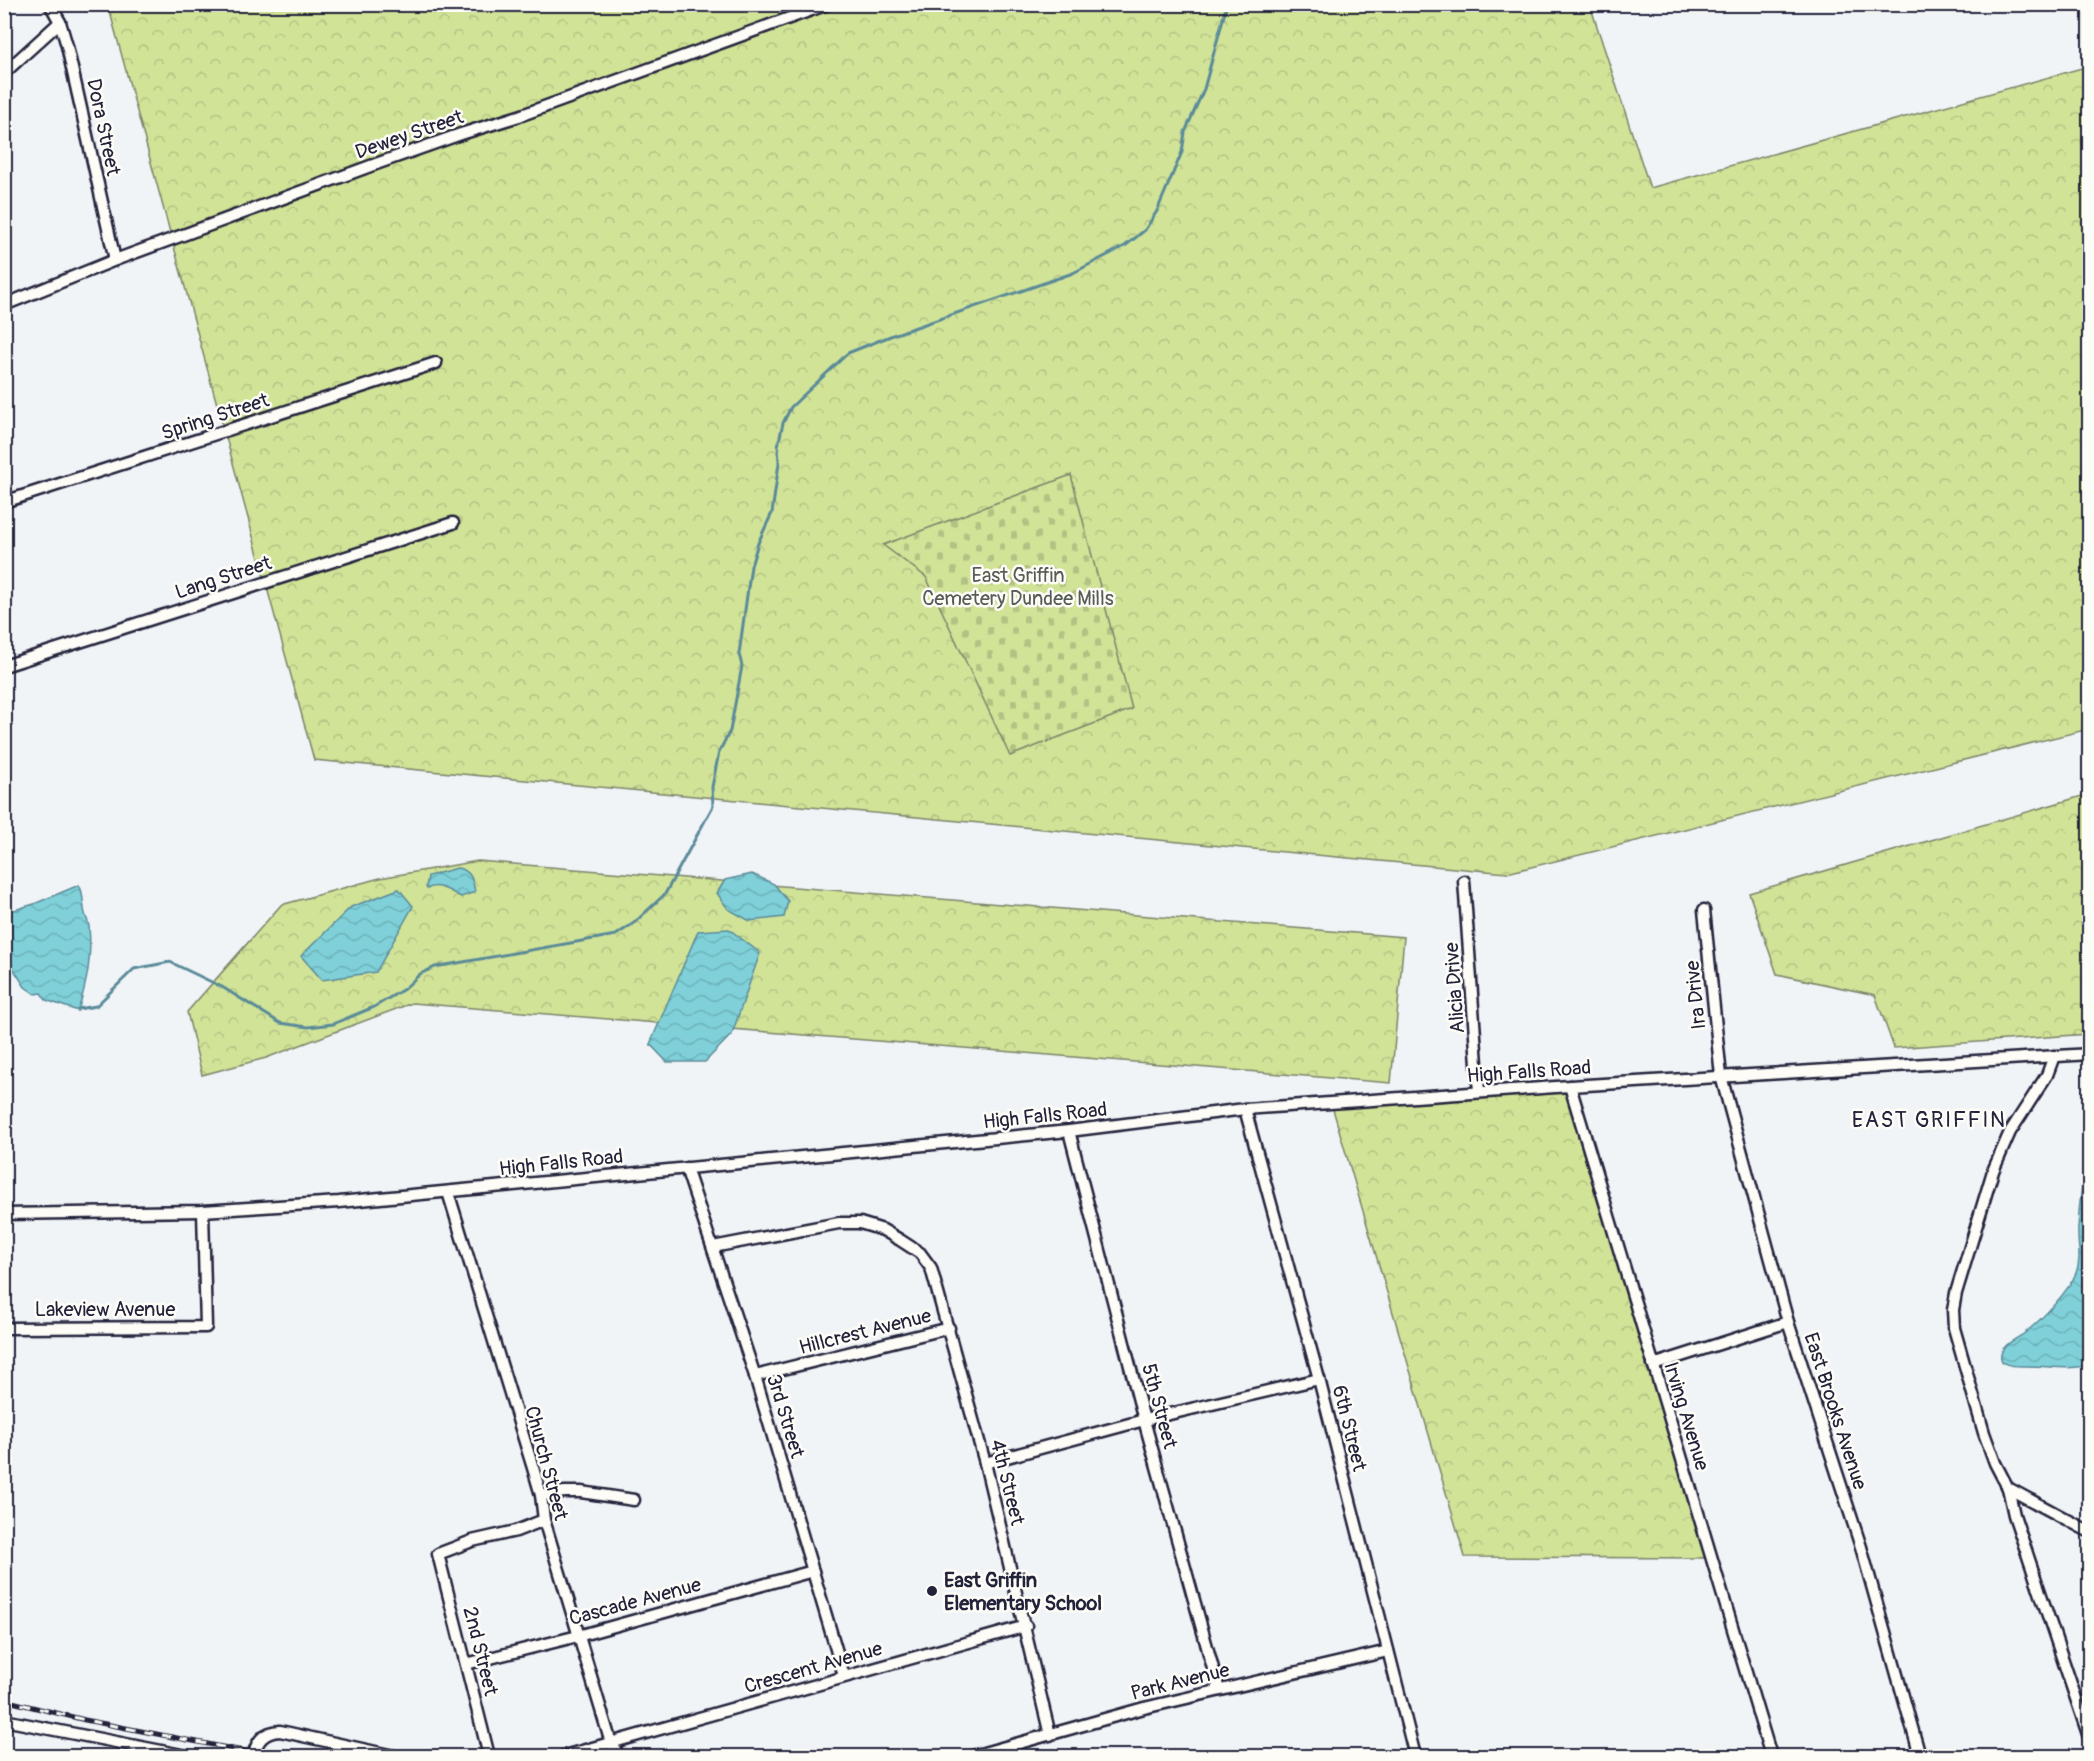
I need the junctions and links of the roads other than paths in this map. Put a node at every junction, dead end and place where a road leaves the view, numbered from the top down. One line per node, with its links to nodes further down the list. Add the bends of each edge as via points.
1 (50, 4): 3 (street, Dora Street)
2 (828, 4): 5 (street, Dewey Street)
3 (60, 22): 4 (street); 5 (street, Dora Street)
4 (4, 73)
5 (115, 260): 6 (street, Dewey Street)
6 (4, 304)
7 (436, 363): 8 (street, Spring Street)
8 (4, 502)
9 (453, 523): 10 (street, Lang Street)
10 (4, 666)
11 (1464, 880): 17 (street, Alicia Drive)
12 (1704, 910): 15 (street, Ira Drive)
13 (2090, 1054): 14 (street, High Falls Road)
14 (2054, 1056): 15 (street, High Falls Road); 33 (street, via 2047,1075 2010,1132 1993,1171 1953,1310 1954,1328 1984,1434)
15 (1721, 1076): 16 (street, High Falls Road); 25 (street, East Brooks Avenue)
16 (1570, 1086): 17 (street, High Falls Road); 28 (street, Irving Avenue)
17 (1479, 1092): 18 (street, High Falls Road)
18 (1245, 1109): 19 (street, High Falls Road); 30 (street, 6th Street)
19 (1069, 1131): 20 (street, High Falls Road); 31 (street, 5th Street)
20 (686, 1168): 21 (street, High Falls Road); 24 (street, 3rd Street)
21 (448, 1192): 22 (street, High Falls Road); 34 (street, Church Street)
22 (203, 1211): 23 (street, High Falls Road); 26 (street, Lakeview Avenue, via 206,1327)
23 (4, 1214)
24 (713, 1247): 27 (street, 4th Street, via 860,1222 883,1230 920,1253 931,1268); 29 (street, 3rd Street)
25 (1788, 1322): 28 (street); 58 (street, East Brooks Avenue, via 1861,1547)
26 (4, 1328)
27 (949, 1328): 29 (street, Hillcrest Avenue); 32 (street, 4th Street)
28 (1653, 1365): 57 (street, Irving Avenue)
29 (755, 1376): 38 (street, 3rd Street)
30 (1319, 1379): 31 (street); 41 (street, 6th Street)
31 (1144, 1420): 32 (street); 44 (street, 5th Street)
32 (985, 1463): 39 (street, 4th Street)
33 (2008, 1488): 37 (street); 47 (street)
34 (541, 1495): 35 (street, via 581,1492); 36 (street, Church Street)
35 (634, 1500)
36 (544, 1520): 40 (street, Church Street); 42 (street, 2nd Street, via 438,1554)
37 (2090, 1532)
38 (813, 1571): 40 (street, Cascade Avenue); 43 (street, 3rd Street)
39 (1026, 1626): 43 (street, Crescent Avenue); 46 (street, 4th Street)
40 (578, 1636): 42 (street, Cascade Avenue); 48 (street, Church Street)
41 (1388, 1651): 44 (street, Park Avenue); 56 (street, 6th Street)
42 (466, 1664): 53 (street, 2nd Street)
43 (844, 1676): 48 (street, Crescent Avenue)
44 (1219, 1690): 46 (street, Park Avenue)
45 (4, 1720): 50 (street)
46 (1050, 1735): 49 (street, Park Avenue)
47 (2090, 1740)
48 (611, 1743): 54 (street, Crescent Avenue); 55 (street, Church Street)
49 (978, 1755)
50 (186, 1756)
51 (253, 1756): 52 (street, via 265,1734 280,1731)
52 (394, 1756)
53 (489, 1756)
54 (564, 1756)
55 (619, 1756)
56 (1415, 1756)
57 (1771, 1756)
58 (1920, 1756)

